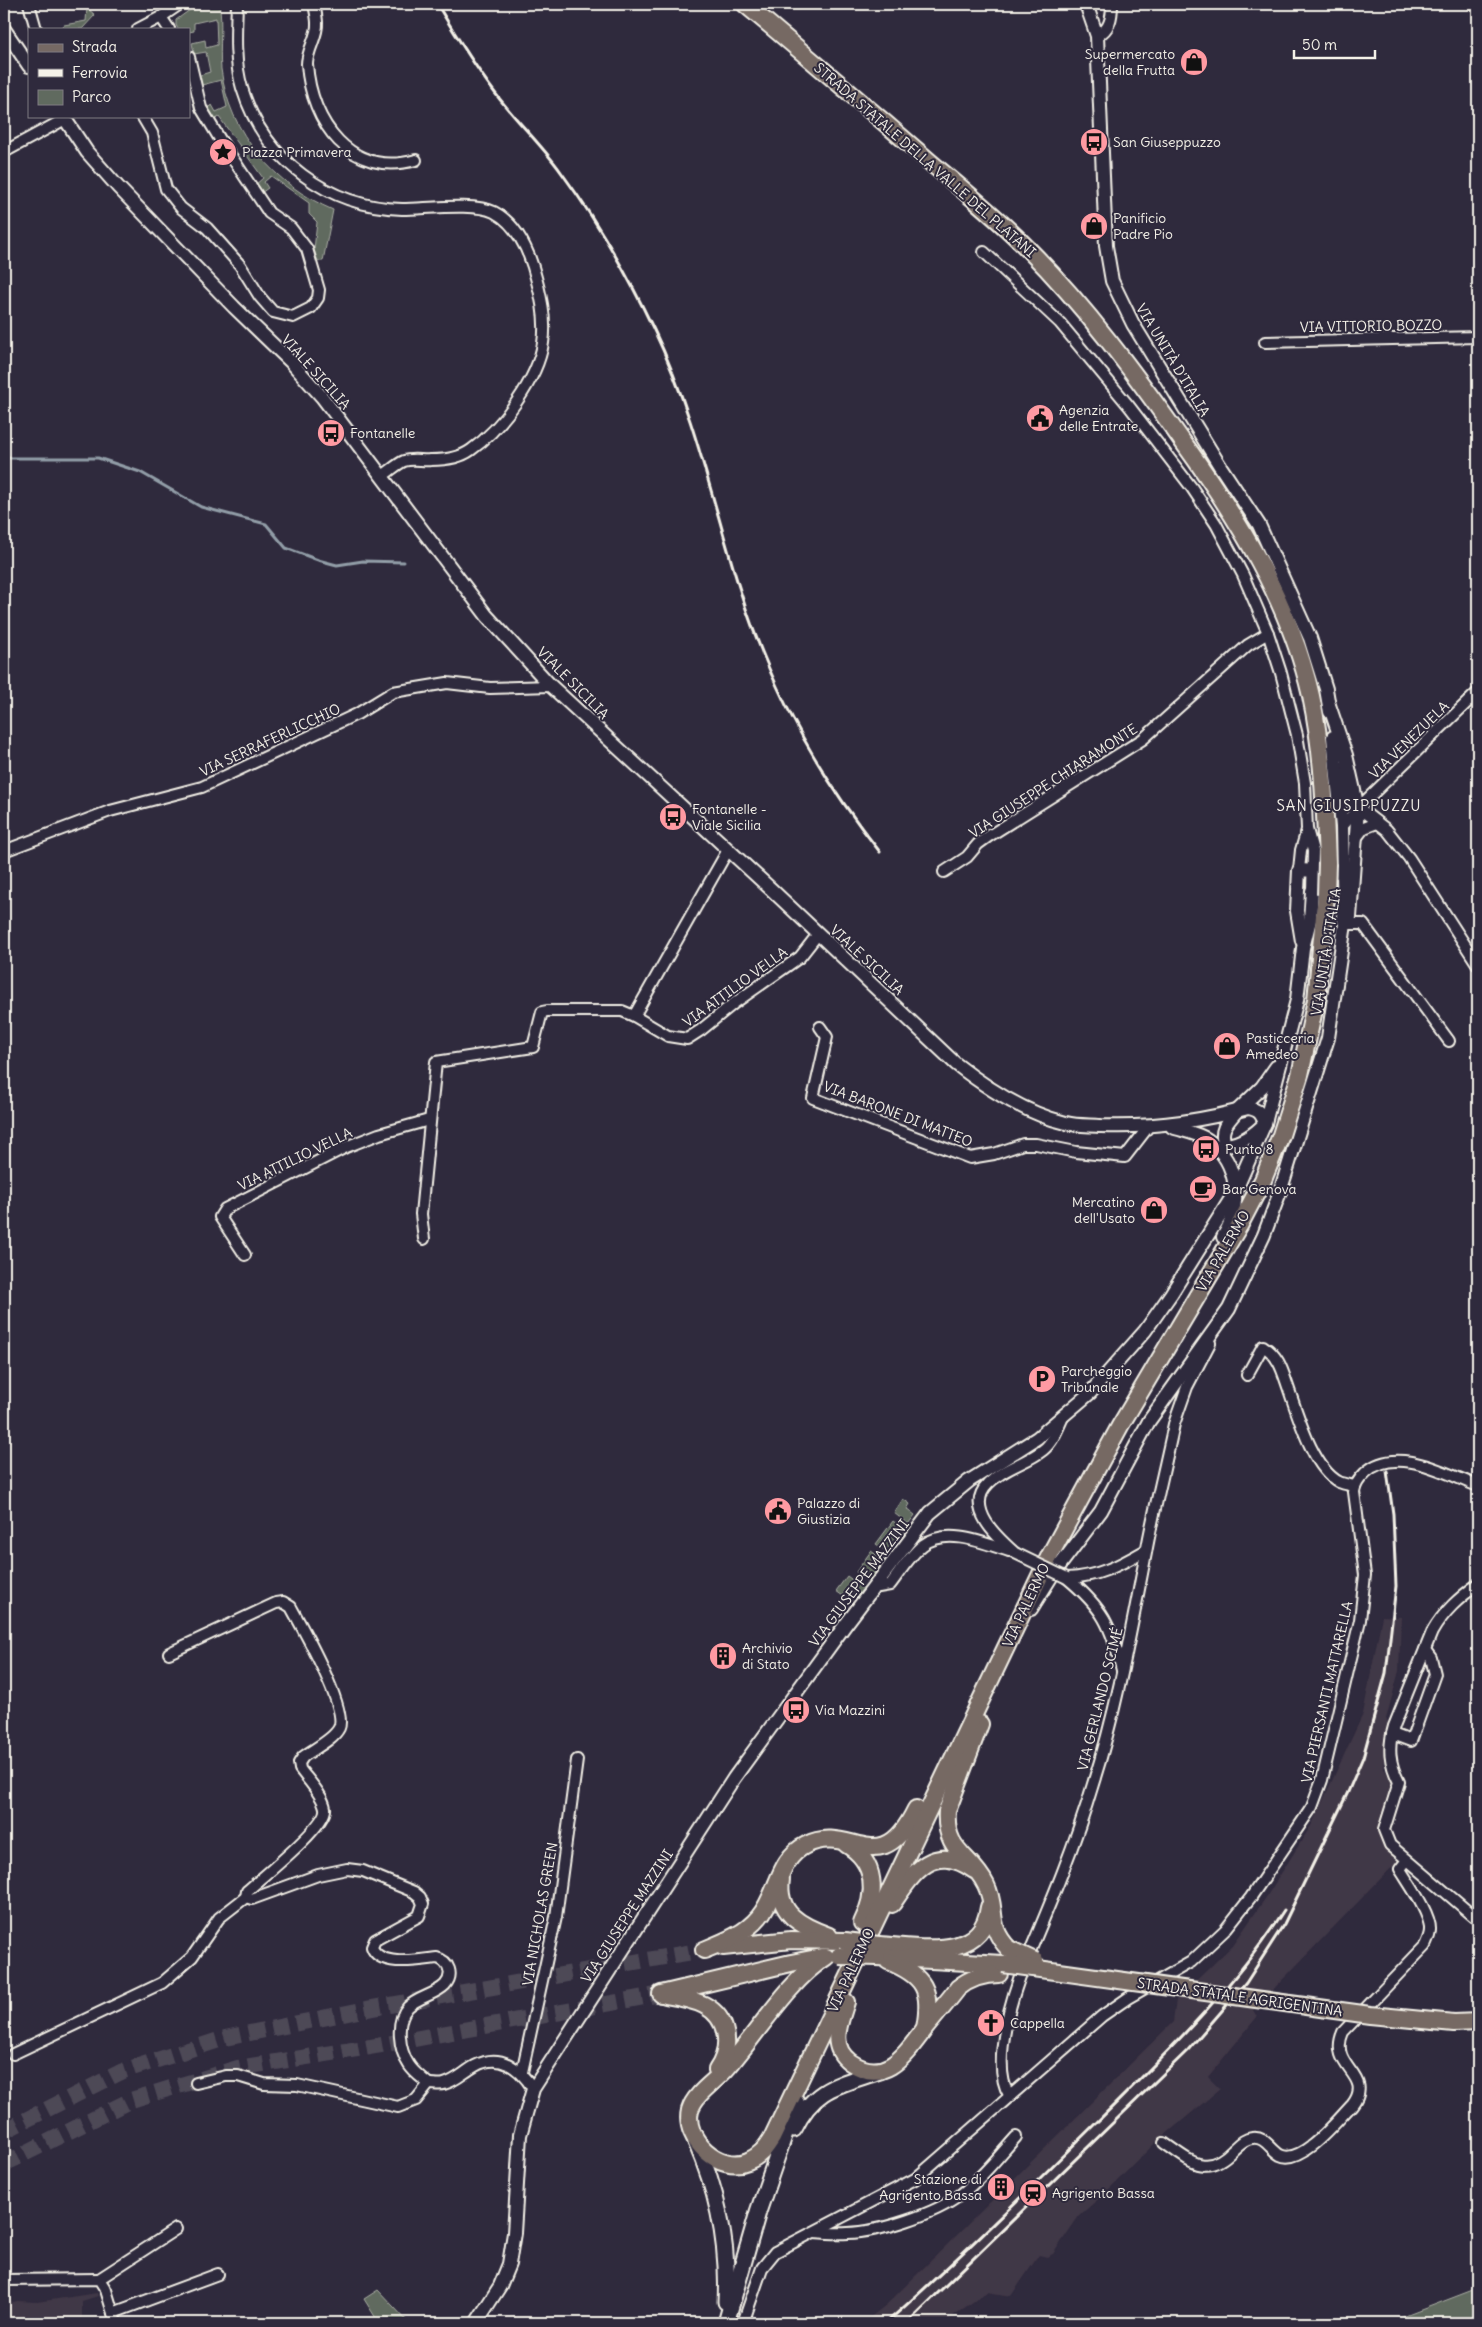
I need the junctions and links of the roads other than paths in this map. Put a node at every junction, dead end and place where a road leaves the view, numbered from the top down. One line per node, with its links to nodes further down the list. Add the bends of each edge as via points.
1 (29, 4): 9 (street)
2 (180, 4): 8 (street)
3 (237, 4): 23 (street, via 235,33 242,88 265,136 295,170 328,191 365,205 492,211 505,219 527,249 538,286 544,325 543,344 517,400 485,438 462,455 405,460)
4 (314, 4): 19 (street, via 317,22 307,62 313,98 329,130 342,147 368,160 392,164)
5 (745, 4): 42 (main road, STRADA STATALE DELLA VALLE DEL PLATANI, bridge, via 1027,247 1084,310 1134,373 1202,468 1245,535 1272,588 1311,694 1320,742 1327,863)
6 (1086, 4): 13 (street, VIA UNITÀ D'ITALIA)
7 (1112, 4): 13 (street, via 1112,18 1104,33)
8 (161, 17): 10 (street); 11 (street)
9 (36, 28)
10 (140, 28)
11 (168, 28)
12 (4, 29): 15 (street)
13 (1097, 36): 27 (street, VIA UNITÀ D'ITALIA, via 1106,246 1112,281 1133,324 1259,525 1310,638)
14 (190, 61): 17 (street, via 201,108 216,133 269,213 291,228 307,249 317,281 318,298 311,308 300,315 273,312 240,265 207,228 181,208 166,189 152,133)
15 (28, 65)
16 (64, 118): 18 (street); 23 (street, VIALE SICILIA, via 87,152 118,187 292,362)
17 (143, 118)
18 (4, 152)
19 (416, 160)
20 (984, 252): 24 (street, VIA GIUSEPPE MAZZINI, via 1060,323 1185,477 1216,524)
21 (1478, 337): 22 (street, VIA VITTORIO BOZZO)
22 (1265, 342)
23 (382, 476): 25 (street, VIALE SICILIA, via 488,616)
24 (1268, 633): 32 (street, VIA GIUSEPPE MAZZINI, via 1297,735 1305,783); 38 (street, VIA GIUSEPPE CHIARAMONTE, via 1248,645 1143,739 989,836 967,857)
25 (551, 686): 34 (street, VIA SERRAFERLICCHIO, via 490,688 447,683 393,692 357,714 202,787 110,811); 35 (street, VIALE SICILIA)
26 (1478, 692): 29 (street, VIA VENEZUELA)
27 (1329, 705): 28 (street, VIA UNITÀ D'ITALIA); 29 (street, VIA UNITÀ D'ITALIA, via 1346,755)
28 (1336, 757): 29 (street, via 1351,802); 31 (street, VIA UNITÀ D'ITALIA)
29 (1358, 808): 30 (street); 31 (street, VIA VENEZUELA); 33 (street, VIA UNITÀ D'ITALIA)
30 (1377, 823): 33 (street, via 1364,828); 46 (street, via 1387,830 1409,858)
31 (1342, 827): 39 (street, VIA UNITÀ D'ITALIA)
32 (1307, 829): 36 (street, VIA GIUSEPPE MAZZINI); 37 (street, VIA GIUSEPPE MAZZINI, via 1313,851)
33 (1357, 837): 41 (street, VIA UNITÀ D'ITALIA)
34 (4, 850)
35 (728, 850): 44 (street, VIALE SICILIA); 47 (street)
36 (1299, 870): 37 (street); 40 (street, VIA GIUSEPPE MAZZINI)
37 (1313, 871): 39 (street); 42 (street, VIA GIUSEPPE MAZZINI)
38 (944, 872)
39 (1342, 872): 41 (street, VIA UNITÀ D'ITALIA)
40 (1297, 891): 42 (street); 45 (street, VIA GIUSEPPE MAZZINI)
41 (1347, 892): 42 (street); 43 (street, VIA UNITÀ D'ITALIA, via 1350,917)
42 (1319, 893): 45 (street, VIA GIUSEPPE MAZZINI); 63 (main road, VIA PALERMO, via 1316,1000 1300,1075 1281,1135 1263,1180 1239,1226)
43 (1345, 924): 49 (street, via 1363,924); 62 (street, VIA UNITÀ D'ITALIA, via 1328,1038 1280,1192)
44 (818, 934): 47 (street, VIA ATTILIO VELLA, via 800,957 687,1039 668,1036); 55 (street, VIALE SICILIA, via 956,1064 990,1088 1028,1109 1067,1124)
45 (1303, 948): 50 (street, VIA GIUSEPPE MAZZINI, via 1297,1000)
46 (1478, 965)
47 (634, 1016): 52 (street, VIA ATTILIO VELLA, via 622,1011 542,1012 533,1047 436,1062)
48 (820, 1027): 55 (street, VIA BARONE DI MATTEO, via 827,1037 813,1098 970,1158 1023,1144 1125,1157)
49 (1449, 1041)
50 (1284, 1051): 51 (street, VIA GIUSEPPE MAZZINI, via 1262,1087); 53 (street, VIA GIUSEPPE MAZZINI)
51 (1236, 1111): 53 (street, VIALE SICILIA, via 1257,1109); 54 (street, VIALE SICILIA, via 1194,1122); 57 (street, VIA GIUSEPPE MAZZINI, via 1223,1130)
52 (429, 1120): 60 (street, VIA ATTILIO VELLA, via 420,1214); 61 (street, VIA ATTILIO VELLA, via 346,1147 226,1209 220,1217)
53 (1265, 1123): 57 (street, via 1244,1140); 59 (street, VIA GIUSEPPE MAZZINI)
54 (1164, 1125): 55 (street, VIALE SICILIA); 56 (street)
55 (1149, 1126)
56 (1209, 1141): 57 (street); 58 (street, via 1228,1162)
57 (1225, 1144): 58 (street)
58 (1234, 1176): 59 (street)
59 (1235, 1192): 63 (street, via 1231,1224 1191,1295); 65 (street, VIA GIUSEPPE MAZZINI, via 1145,1331 1090,1393)
60 (424, 1240)
61 (246, 1254)
62 (1229, 1309): 69 (street, VIA GERLANDO SCIMÉ, via 1187,1387 1177,1414); 76 (street, VIA UNITÀ D'ITALIA, via 1149,1421 1100,1511 1051,1576)
63 (1173, 1337): 66 (main road, VIA PALERMO)
64 (1247, 1375): 67 (street, via 1263,1346 1271,1351 1281,1366 1317,1459 1339,1482)
65 (1063, 1417): 70 (street, via 1044,1450 1001,1475 983,1490 981,1513 986,1524); 73 (street, VIA GIUSEPPE MAZZINI, via 1037,1438 969,1480 938,1505)
66 (1120, 1426): 76 (main road, VIA PALERMO, via 1050,1555); 80 (main road, via 1082,1478 1049,1539 908,1826 894,1840 874,1847)
67 (1354, 1486): 68 (street, via 1374,1466 1387,1461 1422,1464); 103 (street, VIA PIERSANTI MATTARELLA, via 1365,1576 1364,1597 1322,1780 1312,1807 1225,1930 1191,1962 1102,2016)
68 (1478, 1486)
69 (1146, 1550): 71 (street, via 1101,1573 1085,1578); 77 (street, VIA GERLANDO SCIMÉ)
70 (1015, 1553): 71 (street, bridge); 73 (street, via 968,1539 935,1539 916,1551 890,1585)
71 (1068, 1578): 77 (street, via 1098,1606 1107,1623)
72 (1478, 1584): 74 (street, via 1440,1618)
73 (873, 1588): 101 (street, VIA GIUSEPPE MAZZINI, via 734,1778)
74 (1425, 1650): 78 (street); 78 (street, via 1435,1674 1411,1741)
75 (169, 1653): 84 (street, via 283,1602 291,1607 318,1657 341,1717 338,1729 300,1763 300,1769 324,1806 323,1817 290,1854 246,1891)
76 (1000, 1661): 82 (main road, via 947,1811 946,1826 950,1839); 88 (main road, VIA PALERMO)
77 (1122, 1674): 103 (street, VIA GERLANDO SCIMÉ, via 1094,1784 1014,1989 1002,2061 1003,2085)
78 (1392, 1734): 81 (street, via 1391,1766 1399,1782 1384,1830 1390,1844)
79 (577, 1760): 98 (street, VIA NICHOLAS GREEN, via 556,1917)
80 (837, 1841): 83 (main road, via 806,1845 790,1858); 92 (main road, via 853,1848 863,1858 873,1886 869,1910 840,1968)
81 (1407, 1860): 86 (street); 106 (street, via 1400,1869 1428,1920 1429,1938 1343,2032 1339,2051 1359,2088 1352,2105 1311,2146 1296,2156 1281,2155 1261,2139 1250,2138 1217,2164 1202,2165)
82 (974, 1870): 85 (main road, via 986,1885); 88 (main road, via 962,1862 945,1859 918,1869)
83 (782, 1872): 87 (main road, via 781,1894 785,1907 792,1917); 87 (main road, via 759,1916 738,1934 704,1950 776,1941)
84 (246, 1897): 96 (street, via 219,1918 192,1957 162,1983); 100 (street, via 252,1899 318,1875 347,1869 363,1871 418,1894 423,1904 419,1916 375,1940 372,1947 377,1954 397,1962 437,1958 448,1967 446,1984 408,2007 401,2022 400,2037 407,2062)
85 (990, 1902): 89 (main road, via 983,1928 960,1946); 90 (main road)
86 (1478, 1920)
87 (837, 1951): 89 (main road, bridge); 102 (main road, via 807,1970 727,2068); 102 (main road, via 661,1994 705,2005 723,2024 727,2036 724,2058)
88 (860, 1951): 92 (main road, VIA PALERMO); 97 (main road, via 836,2031 837,2042 847,2059 860,2068)
89 (878, 1951): 90 (main road); 94 (main road, via 919,1979 928,1997)
90 (1003, 1962): 91 (main road, bridge); 91 (main road, bridge, via 1031,1960); 94 (main road, via 989,1974 965,1982)
91 (1113, 1979): 93 (main road, STRADA STATALE AGRIGENTINA, bridge, via 1370,2015 1454,2023)
92 (832, 2009): 95 (main road, VIA PALERMO)
93 (1478, 2022)
94 (925, 2029): 97 (main road, via 901,2059)
95 (814, 2051): 104 (main road, via 772,2138 757,2157 734,2164 723,2161); 107 (main road, VIA PALERMO)
96 (13, 2054)
97 (888, 2068): 107 (main road, via 831,2088 808,2105)
98 (522, 2072): 100 (street, via 507,2063 493,2062 475,2066 443,2085); 101 (street)
99 (196, 2083): 100 (street, via 238,2076 264,2084 297,2084 398,2107 416,2100)
100 (429, 2084)
101 (533, 2089): 115 (street, VIA GIUSEPPE MAZZINI, via 520,2135 514,2233 508,2264 500,2286)
102 (702, 2092): 104 (main road, via 690,2111)
103 (1009, 2095): 109 (street, VIA PIERSANTI MATTARELLA, via 915,2179)
104 (694, 2138): 116 (main road, via 710,2174 720,2215 727,2261)
105 (1016, 2138): 109 (street, via 977,2180 946,2205 878,2228 849,2234)
106 (1164, 2143)
107 (769, 2180): 116 (main road, VIA PALERMO)
108 (176, 2229): 111 (street)
109 (813, 2232): 117 (street, VIA PIERSANTI MATTARELLA, via 782,2248 765,2262)
110 (218, 2274): 113 (street)
111 (99, 2279): 112 (street); 113 (street)
112 (4, 2280)
113 (113, 2313): 114 (street)
114 (116, 2323)
115 (476, 2323)
116 (725, 2323)
117 (742, 2323)

